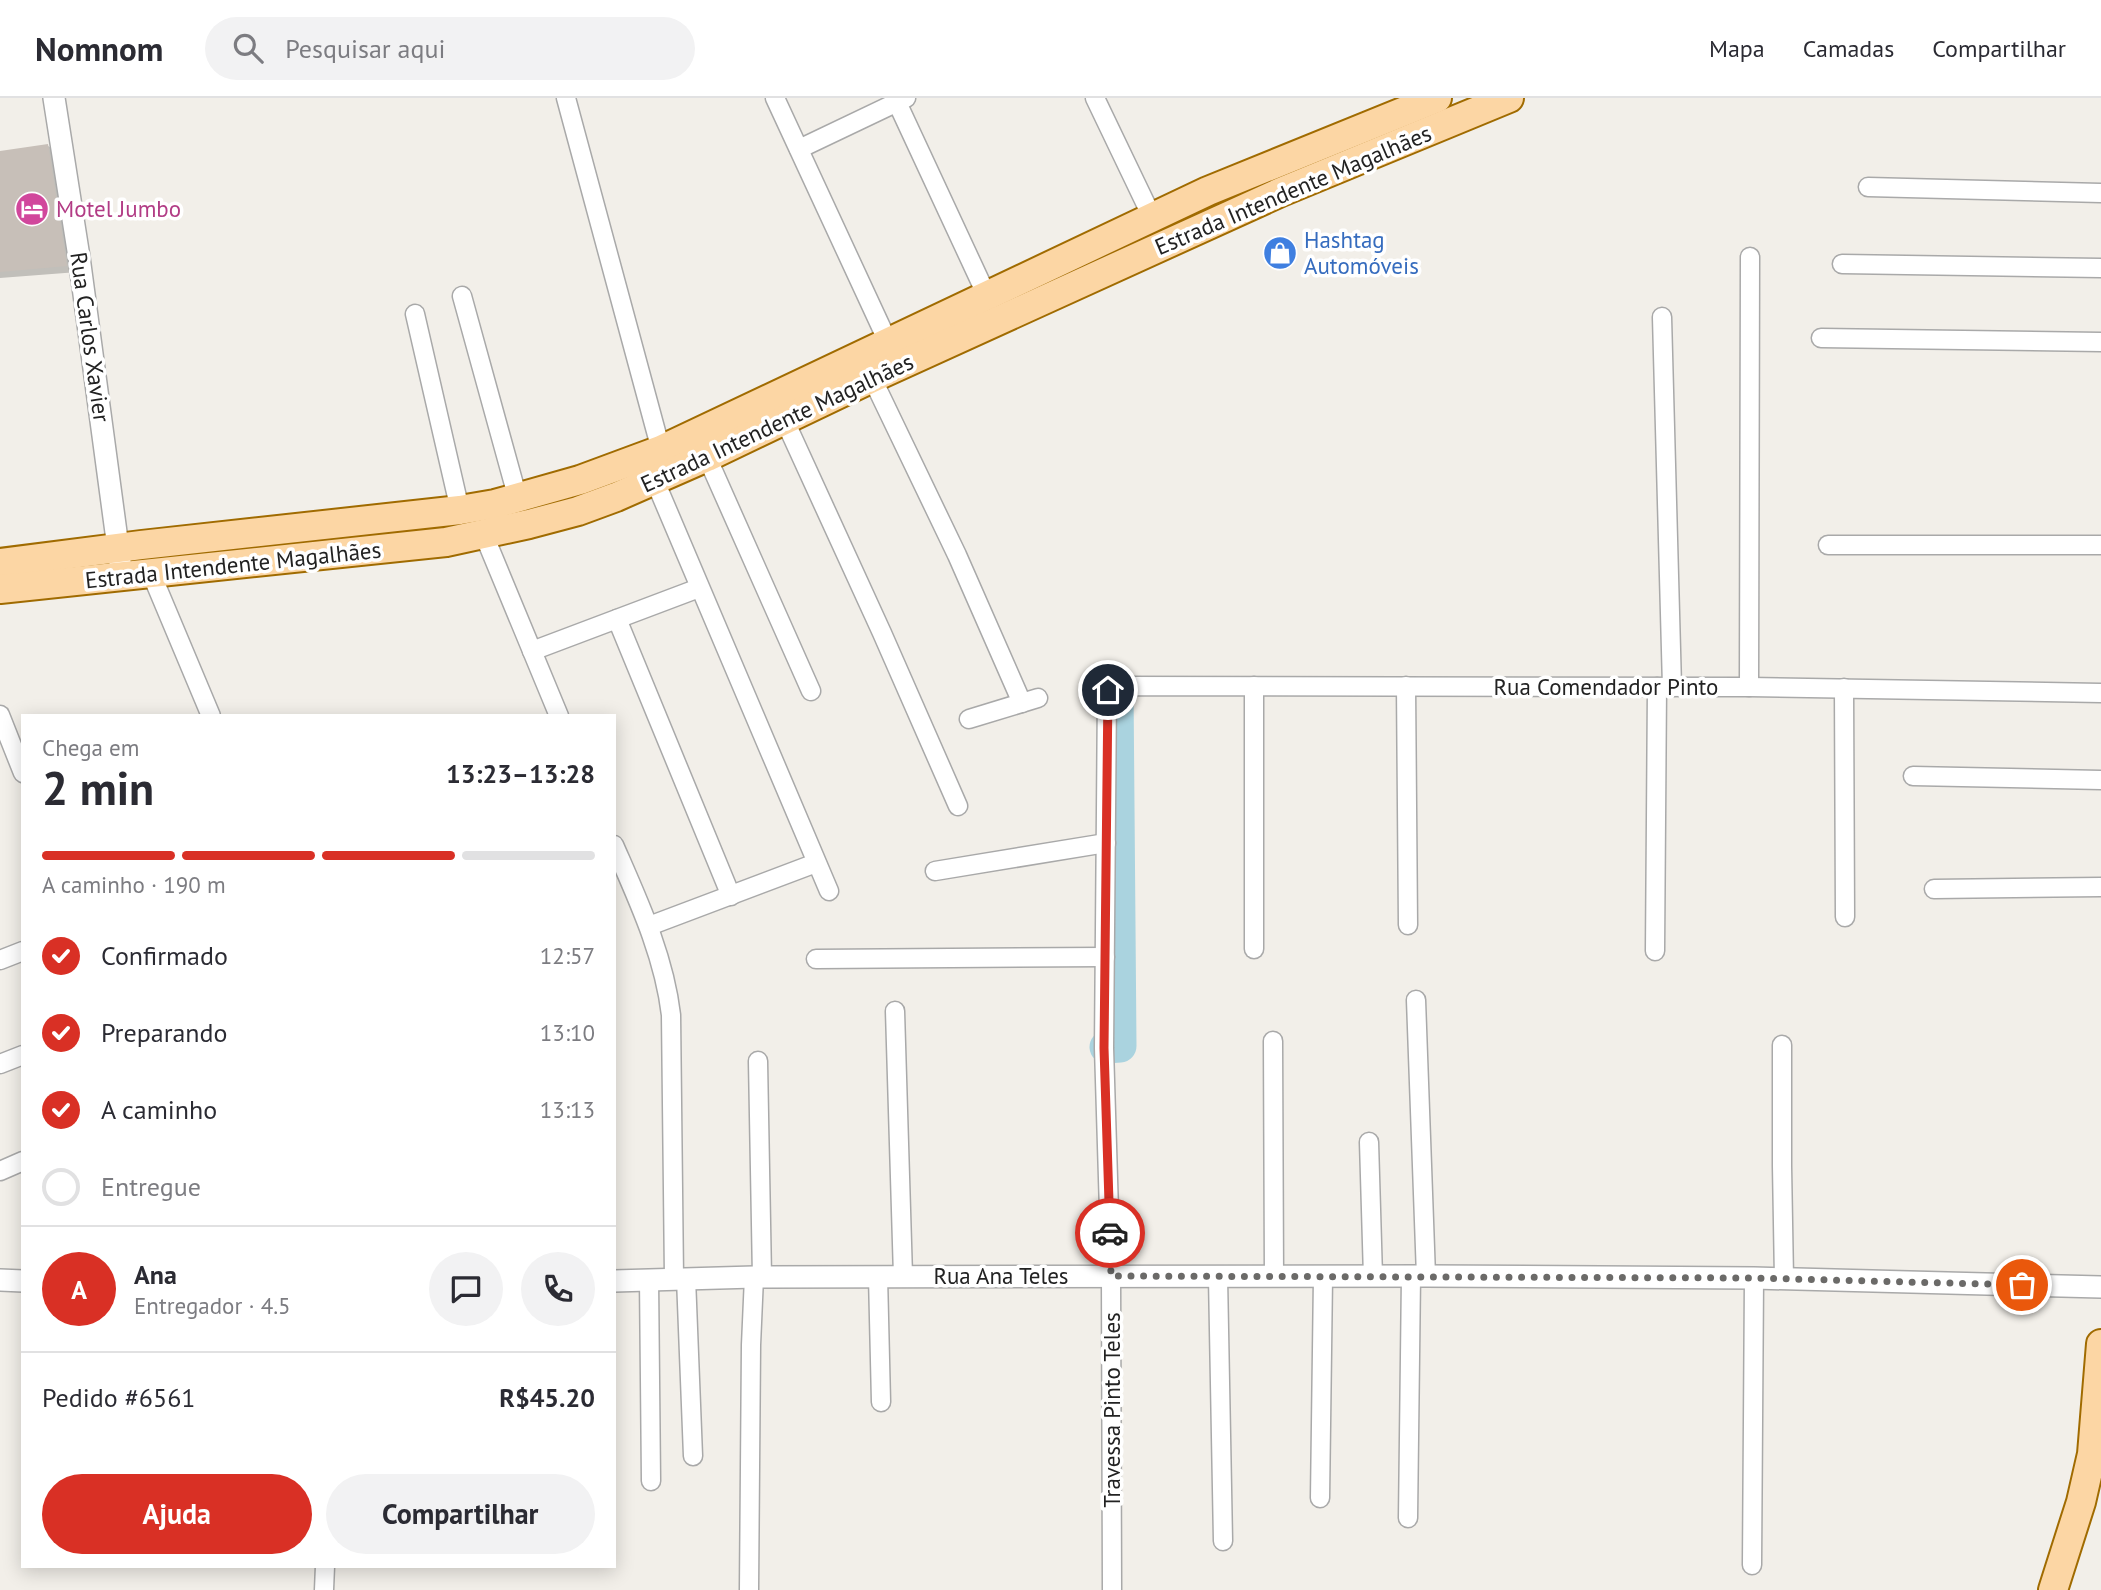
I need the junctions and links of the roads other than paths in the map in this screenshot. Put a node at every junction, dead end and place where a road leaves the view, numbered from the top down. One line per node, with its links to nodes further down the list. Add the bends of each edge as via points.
1 (54, 98): 32 (street, Rua Carlos Xavier)
2 (566, 98): 24 (street)
3 (775, 98): 8 (street)
4 (1095, 98): 11 (street)
5 (1437, 98): 11 (main road, Estrada Intendente Magalhães)
6 (899, 99): 8 (street); 16 (street)
7 (1502, 99): 22 (main road, Estrada Intendente Magalhães, via 1281,192)
8 (799, 149): 21 (street)
9 (1868, 187): 10 (street)
10 (2101, 192)
11 (1152, 217): 16 (main road, Estrada Intendente Magalhães)
12 (1750, 257): 44 (street)
13 (1842, 264): 14 (street)
14 (2101, 268)
15 (462, 296): 27 (street)
16 (987, 296): 21 (main road, Estrada Intendente Magalhães)
17 (415, 314): 28 (street)
18 (1662, 317): 43 (street)
19 (1821, 338): 20 (street)
20 (2101, 341)
21 (888, 342): 24 (main road, Estrada Intendente Magalhães)
22 (873, 378): 23 (main road, Estrada Intendente Magalhães); 51 (street, via 1030,701)
23 (785, 421): 25 (main road, Estrada Intendente Magalhães); 55 (street)
24 (661, 450): 27 (main road, Estrada Intendente Magalhães)
25 (707, 457): 26 (main road, Estrada Intendente Magalhães); 46 (street)
26 (655, 481): 29 (main road, Estrada Intendente Magalhães, via 578,511); 36 (street)
27 (518, 499): 28 (main road, Estrada Intendente Magalhães)
28 (460, 510): 32 (main road, Estrada Intendente Magalhães)
29 (484, 535): 34 (main road, Estrada Intendente Magalhães); 39 (street)
30 (1828, 545): 31 (street)
31 (2101, 545)
32 (118, 548): 33 (main road, Estrada Intendente Magalhães); 35 (street, Rua Carlos Xavier)
33 (0, 563)
34 (151, 573): 35 (main road, Estrada Intendente Magalhães); 48 (street)
35 (122, 577): 37 (main road, Estrada Intendente Magalhães)
36 (699, 588): 38 (street); 58 (street)
37 (0, 589)
38 (617, 619): 39 (street); 63 (street)
39 (532, 651): 49 (street)
40 (1254, 686): 41 (street, Rua Comendador Pinto); 42 (street, Rua Comendador Pinto); 67 (street)
41 (1406, 686): 43 (street, Rua Comendador Pinto); 65 (street)
42 (1112, 687): 56 (street, Travessa Pinto Teles, via 1107,691)
43 (1664, 687): 44 (street, Rua Comendador Pinto); 68 (street)
44 (1749, 687): 45 (street, Rua Comendador Pinto)
45 (1844, 688): 47 (street, Rua Comendador Pinto); 64 (street)
46 (811, 691)
47 (2101, 693)
48 (210, 714)
49 (558, 714)
50 (0, 715): 52 (street)
51 (969, 719)
52 (21, 768)
53 (1913, 776): 54 (street)
54 (2101, 780)
55 (958, 806)
56 (1106, 843): 59 (street); 70 (street, Travessa Pinto Teles)
57 (616, 850): 66 (street)
58 (816, 863): 62 (street); 63 (street)
59 (936, 872)
60 (2101, 887): 61 (street)
61 (1934, 889)
62 (829, 891)
63 (731, 896): 66 (street)
64 (1845, 917)
65 (1408, 925)
66 (649, 926): 92 (street, via 668,987 671,1015)
67 (1254, 949)
68 (1655, 951)
69 (21, 952): 72 (street)
70 (1105, 957): 71 (street); 85 (street, Travessa Pinto Teles)
71 (816, 959)
72 (0, 960)
73 (1416, 1000): 86 (street)
74 (895, 1010): 84 (street)
75 (1273, 1041): 89 (street)
76 (1782, 1045): 95 (street)
77 (21, 1056): 79 (street)
78 (758, 1060): 87 (street)
79 (0, 1064)
80 (1369, 1142): 91 (street)
81 (21, 1162): 82 (street)
82 (0, 1171)
83 (878, 1276): 84 (street, Rua Ana Teles); 87 (street, Rua Ana Teles); 101 (street)
84 (903, 1276): 85 (street, Rua Ana Teles)
85 (1111, 1276): 88 (street, Rua Ana Teles); 111 (street, Travessa Pinto Teles)
86 (1418, 1276): 91 (street, Rua Ana Teles); 93 (street, Rua Ana Teles); 105 (street)
87 (758, 1277): 92 (street, Rua Ana Teles); 110 (street, via 751,1345)
88 (1218, 1277): 89 (street, Rua Ana Teles); 106 (street)
89 (1274, 1277): 90 (street, Rua Ana Teles)
90 (1323, 1277): 91 (street, Rua Ana Teles); 104 (street)
91 (1373, 1277)
92 (680, 1278): 94 (street, Rua Ana Teles); 102 (street)
93 (1754, 1278): 95 (street, Rua Ana Teles); 107 (street)
94 (649, 1279): 98 (street, Rua Ana Teles); 103 (street)
95 (1784, 1279): 99 (street, Rua Ana Teles)
96 (0, 1280): 97 (street)
97 (21, 1281)
98 (616, 1281)
99 (2101, 1287)
100 (2101, 1344): 112 (main road, via 2092,1454)
101 (881, 1402)
102 (693, 1456)
103 (650, 1480)
104 (1320, 1498)
105 (1408, 1518)
106 (1223, 1541)
107 (1752, 1564)
108 (324, 1568): 109 (street)
109 (324, 1590)
110 (749, 1590)
111 (1112, 1590)
112 (2053, 1590)

